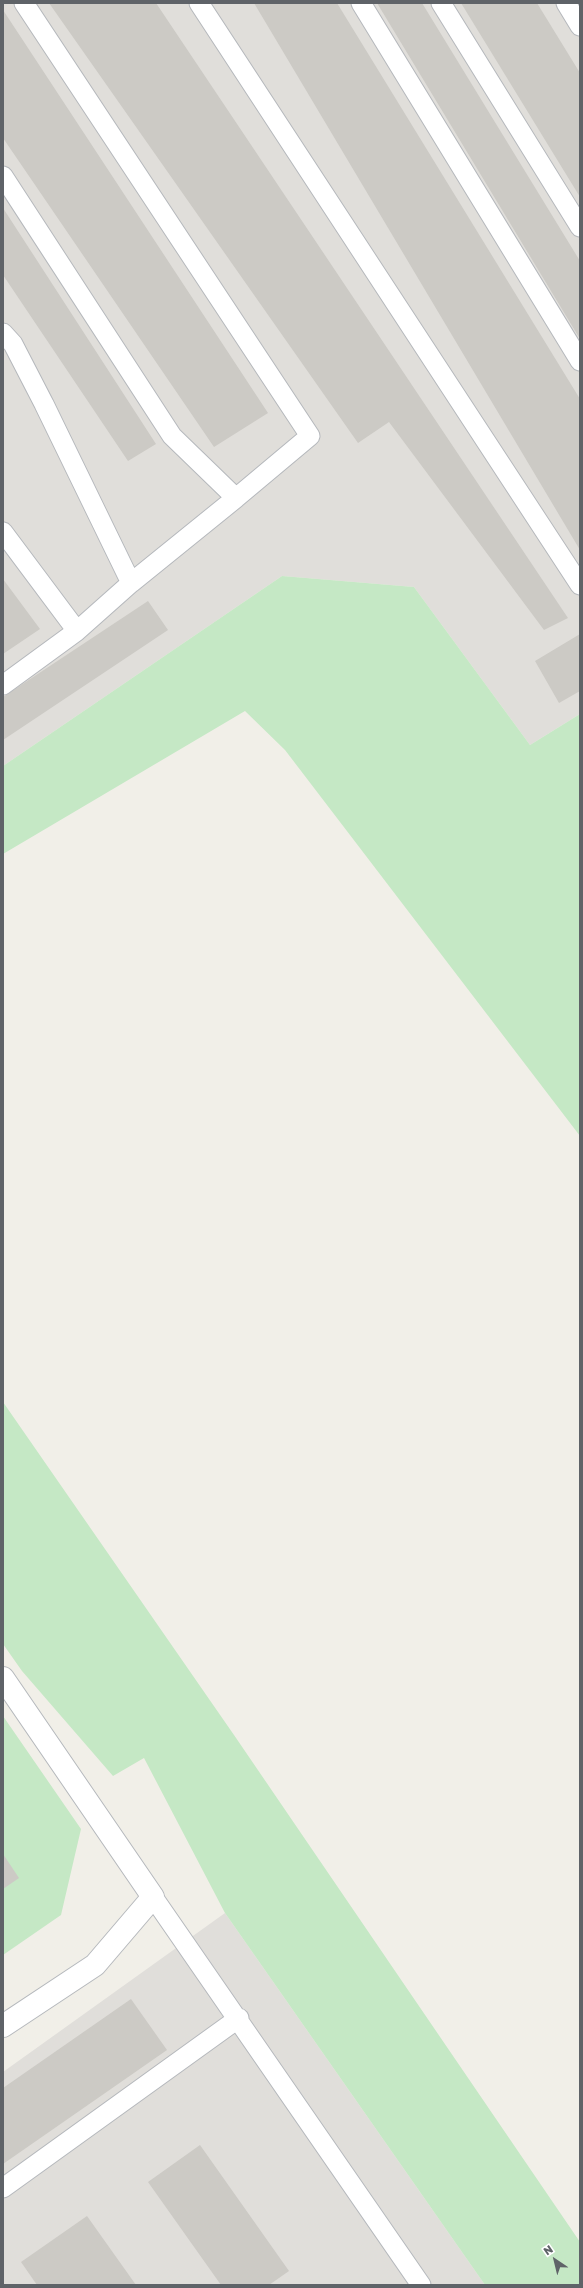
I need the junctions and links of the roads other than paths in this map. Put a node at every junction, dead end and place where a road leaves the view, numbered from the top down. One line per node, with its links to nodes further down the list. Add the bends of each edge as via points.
1 (24, 3): 11 (lane, via 310,436)
2 (199, 3): 14 (lane)
3 (360, 3): 10 (lane)
4 (441, 3): 8 (lane)
5 (566, 3): 6 (lane)
6 (580, 26)
7 (3, 176): 11 (lane, via 172,436)
8 (580, 227)
9 (3, 333): 13 (lane, via 13,344 44,404)
10 (580, 362)
11 (236, 498): 13 (lane)
12 (3, 532): 15 (lane)
13 (131, 583): 15 (lane)
14 (580, 585)
15 (77, 631): 16 (lane)
16 (3, 685)
17 (3, 1678): 18 (street)
18 (153, 1897): 19 (lane); 20 (street, via 95,1965)
19 (238, 2018): 21 (lane); 22 (lane)
20 (3, 2026)
21 (3, 2188)
22 (421, 2285)

